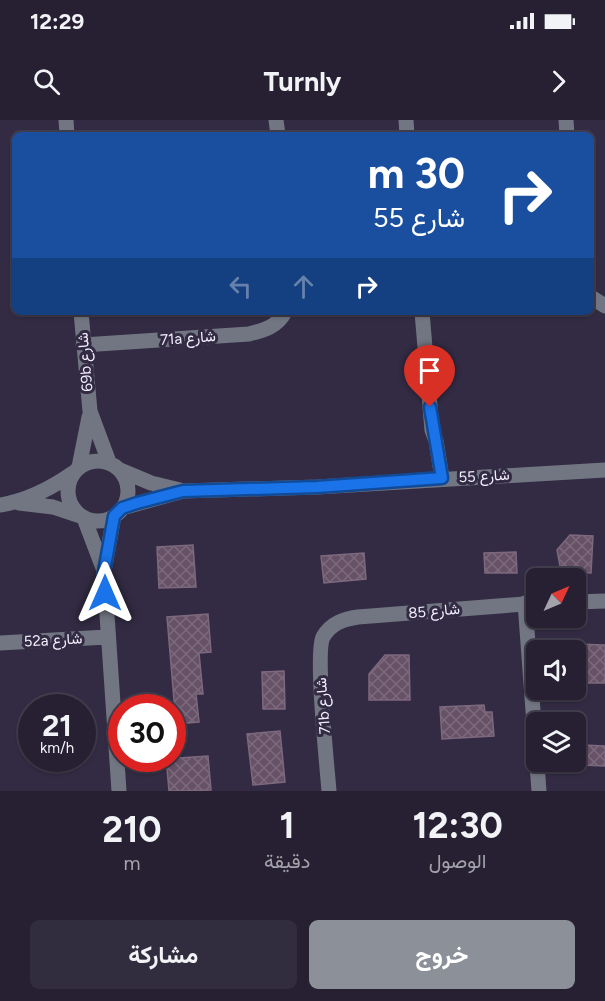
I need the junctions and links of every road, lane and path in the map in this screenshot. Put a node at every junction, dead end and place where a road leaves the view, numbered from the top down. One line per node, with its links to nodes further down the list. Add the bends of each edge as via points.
1 (81, 315): 4 (street, 69b شارع)
2 (283, 315): 4 (street, 71a شارع, via 266,330 249,334)
3 (422, 315): 9 (street, via 432,430 429,443)
4 (83, 345): 5 (street, 69b شارع)
5 (90, 411): 6 (street, 69b شارع); 7 (street, 69b شارع)
6 (114, 466): 7 (street, via 99,460); 10 (street, شارع 55, via 150,483); 12 (street, via 128,489)
7 (76, 470): 11 (street, via 46,490); 13 (street, via 67,491 69,501)
8 (605, 470): 9 (street, شارع 55)
9 (436, 479): 10 (street, شارع 55)
10 (183, 491): 12 (street, شارع 55)
11 (7, 504): 13 (street, via 53,507)
12 (118, 512): 13 (street, via 105,520); 14 (street)
13 (82, 517): 14 (street)
14 (104, 572): 20 (street)
15 (605, 601): 16 (street)
16 (586, 602)
17 (526, 603): 18 (street, شارع 85, via 358,617)
18 (333, 625): 23 (street, 71b شارع, via 324,636 320,658)
19 (532, 628): 24 (street)
20 (107, 637): 21 (street, 52a شارع); 22 (street)
21 (0, 643)
22 (119, 791)
23 (329, 791)
24 (539, 791)

